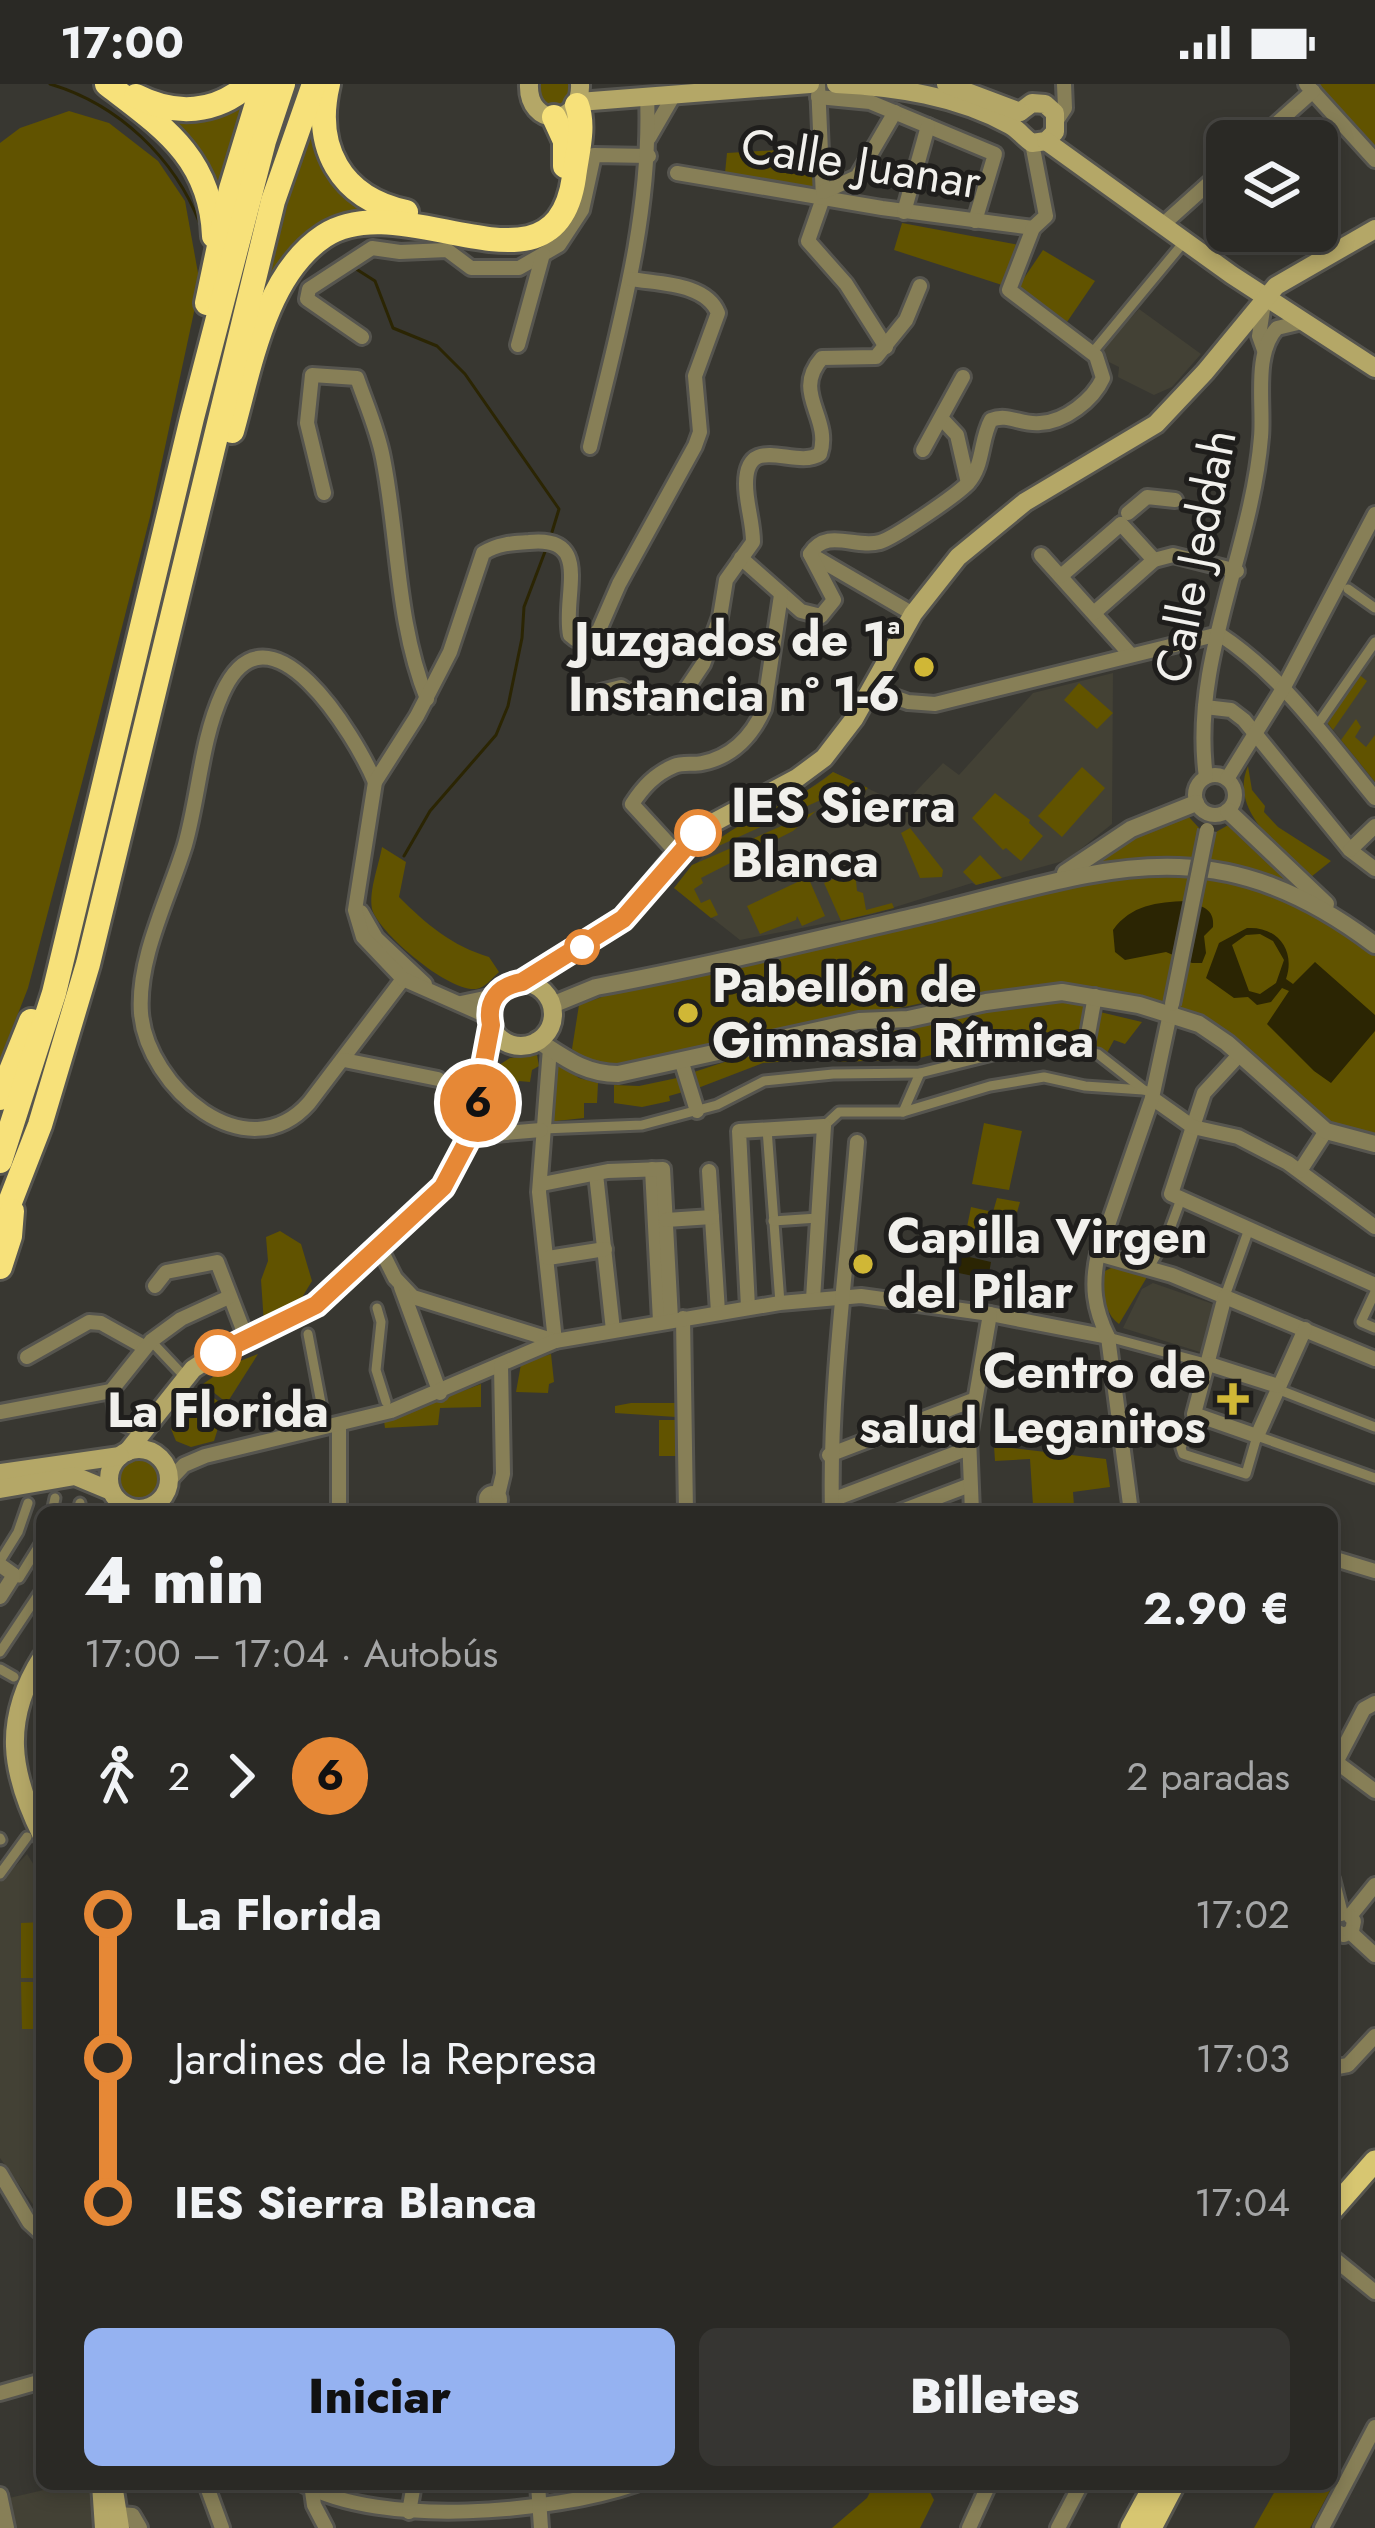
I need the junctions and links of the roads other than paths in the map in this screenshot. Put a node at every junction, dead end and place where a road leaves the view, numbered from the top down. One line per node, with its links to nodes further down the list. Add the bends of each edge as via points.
1 (107, 84): 35 (highway, via 176,140 198,171 209,195)
2 (118, 84): 3 (highway, via 184,110 226,102)
3 (249, 84)
4 (263, 84): 35 (highway)
5 (284, 84): 49 (highway)
6 (314, 84): 58 (highway, via 273,201)
7 (328, 84): 18 (highway, via 323,128 336,166 355,188 390,209 500,232 532,227 557,204 565,141)
8 (836, 84): 20 (main road, via 921,93)
9 (946, 84): 20 (main road)
10 (1064, 84): 20 (street, via 1065,108)
11 (526, 86): 18 (main road, via 536,110)
12 (1309, 87): 19 (street); 24 (street)
13 (815, 88): 14 (main road); 17 (street); 27 (street)
14 (675, 93): 15 (main road); 22 (street)
15 (647, 95): 16 (main road); 22 (street)
16 (579, 97): 18 (main road); 58 (highway, via 571,196 540,236 507,242 405,222 360,222 323,237 295,263 269,312 211,508)
17 (895, 112): 21 (street); 27 (street, via 857,177)
18 (554, 117)
19 (1277, 120)
20 (1037, 121): 29 (main road); 31 (street, via 1046,204); 33 (main road)
21 (928, 126): 28 (street); 30 (street, via 995,154)
22 (649, 138): 23 (street)
23 (650, 157): 34 (street, via 594,155 581,209 559,245); 36 (street)
24 (1375, 160)
25 (677, 173): 27 (street, Calle Juanar)
26 (1206, 186): 29 (street)
27 (823, 195): 28 (street, Calle Juanar); 45 (street, via 808,241)
28 (904, 212): 30 (street, Calle Juanar)
29 (1168, 220): 39 (main road)
30 (975, 221): 31 (street, Calle Juanar)
31 (1033, 228): 46 (street, via 1009,290)
32 (1375, 229): 37 (main road)
33 (1184, 242): 39 (main road); 46 (street)
34 (543, 254): 42 (street, via 519,268 471,268 447,250 372,248 307,298); 43 (street)
35 (215, 263): 49 (highway, via 192,377)
36 (632, 279): 51 (street); 76 (street, via 699,292 715,304 695,376 695,446 599,630 582,639 570,634 570,567 558,544 493,547 478,564)
37 (1283, 280): 39 (main road); 39 (main road, via 1265,283); 40 (main road)
38 (920, 286): 45 (street)
39 (1253, 298): 40 (main road); 41 (main road); 41 (main road); 44 (street, Calle Jeddah)
40 (1298, 319): 44 (street); 47 (main road)
41 (1234, 336): 44 (street, via 1251,334); 69 (main road, via 1169,413 1005,516 958,557)
42 (362, 337)
43 (518, 345)
44 (1262, 346): 63 (street, Calle Jeddah, via 1258,466)
45 (886, 347): 61 (street, via 876,357 822,358 812,370 823,449 812,459 763,453 754,460 746,481 753,542)
46 (1092, 353): 53 (street, via 1103,378 1089,400 1041,424 996,417)
47 (1375, 368)
48 (963, 377): 50 (street)
49 (192, 418): 93 (highway)
50 (942, 419): 52 (street); 53 (street, via 957,435)
51 (590, 446)
52 (922, 450)
53 (968, 483): 59 (street, via 892,537 876,544 827,538)
54 (324, 493): 76 (street, via 307,423 312,375 357,377 383,456 404,618)
55 (1175, 500): 56 (street, via 1147,497)
56 (1123, 513): 62 (street); 64 (street)
57 (1375, 514): 73 (street)
58 (194, 535): 133 (highway, via 88,964)
59 (810, 554): 66 (street, via 831,608 813,616); 69 (street)
60 (1041, 555): 64 (street)
61 (741, 558): 66 (street); 75 (street, via 726,580 703,664 678,698 647,705 615,686)
62 (1154, 560): 63 (street, via 1173,555); 68 (street)
63 (1237, 571): 70 (street, Calle Jeddah)
64 (1061, 576): 68 (street)
65 (1348, 590): 67 (street)
66 (781, 595): 87 (street, via 758,723 724,756 677,764 632,804)
67 (1375, 608)
68 (1094, 613): 72 (street)
69 (913, 614): 74 (main road)
70 (1219, 634): 72 (street); 73 (street); 77 (street, Calle Jeddah)
71 (1375, 641): 78 (street)
72 (1130, 654): 74 (street, via 935,704)
73 (1284, 687): 79 (street); 83 (street)
74 (872, 689): 87 (main road, via 824,758 722,816)
75 (578, 698)
76 (427, 699): 82 (street)
77 (1204, 707): 79 (street, via 1231,710); 80 (street, Calle Jeddah)
78 (1321, 720)
79 (1254, 734): 81 (street); 86 (street)
80 (1206, 777): 81 (street); 84 (street, via 1197,785)
81 (1227, 779): 84 (street, via 1235,795)
82 (375, 782): 91 (street, via 357,922); 109 (street, via 341,718 305,678 267,659 240,669 216,708 141,991 143,1028 157,1062 190,1101 224,1124 262,1130 286,1123)
83 (1375, 798)
84 (1210, 815): 89 (street, via 1131,830); 90 (street); 103 (street, bridge)
85 (1375, 826): 86 (street)
86 (1350, 850): 88 (street)
87 (677, 853): 95 (main road, via 623,919)
88 (1375, 869)
89 (1058, 878): 90 (street, via 1186,867 1267,884); 101 (street)
90 (1339, 917): 92 (street)
91 (372, 940): 94 (street); 96 (street)
92 (1375, 945)
93 (63, 947): 115 (highway); 126 (highway)
94 (388, 951): 96 (street); 97 (street)
95 (563, 958): 98 (main road); 101 (main road, via 548,977)
96 (403, 979): 97 (street); 102 (street); 109 (street)
97 (420, 980): 102 (street)
98 (522, 982): 99 (main road); 101 (main road)
99 (494, 996): 102 (street); 104 (main road)
100 (1095, 996): 103 (street); 107 (street); 110 (street, via 1062,992 859,1021)
101 (548, 999): 105 (main road)
102 (453, 1000): 104 (street)
103 (1171, 1009): 108 (street); 114 (street)
104 (490, 1021): 106 (main road); 113 (main road)
105 (543, 1044): 106 (main road); 110 (street, via 596,1074); 121 (street)
106 (515, 1045): 113 (main road)
107 (1085, 1051): 111 (street, via 1029,1046); 114 (street)
108 (1240, 1054): 119 (street, via 1204,1093); 122 (street)
109 (344, 1060): 112 (street)
110 (682, 1063): 116 (street)
111 (920, 1073): 116 (street, via 764,1081); 117 (street)
112 (438, 1079): 113 (street)
113 (482, 1079): 123 (main road)
114 (1150, 1094): 117 (street, via 1044,1077); 119 (street); 143 (street)
115 (0, 1098)
116 (697, 1111): 121 (street, via 642,1125)
117 (904, 1112): 118 (street, via 839,1112)
118 (824, 1126): 120 (street); 135 (street)
119 (1193, 1127): 129 (street, via 1238,1137); 132 (street)
120 (767, 1129): 137 (street); 155 (street, via 739,1131)
121 (541, 1130): 123 (street); 131 (street)
122 (1326, 1131): 125 (street); 129 (street)
123 (470, 1136): 141 (main road, via 443,1187)
124 (857, 1142): 152 (street)
125 (1375, 1144)
126 (0, 1161)
127 (657, 1169): 130 (street); 136 (street); 159 (street)
128 (709, 1171): 134 (street)
129 (1300, 1171): 138 (street)
130 (596, 1174): 131 (street); 142 (street)
131 (542, 1184): 144 (street)
132 (1176, 1196): 140 (street); 146 (street, via 1167,1237)
133 (13, 1202): 139 (highway); 145 (highway)
134 (712, 1217): 136 (street); 157 (street)
135 (818, 1218): 137 (street); 153 (street)
136 (666, 1220): 159 (street)
137 (773, 1220): 154 (street)
138 (1375, 1226)
139 (0, 1228)
140 (1249, 1229): 149 (street); 150 (street)
141 (380, 1248): 148 (street); 166 (main road, via 316,1305)
142 (605, 1249): 144 (street); 162 (street)
143 (1098, 1254): 146 (street); 165 (street, via 1094,1298)
144 (548, 1258): 167 (street)
145 (0, 1267)
146 (1148, 1268): 150 (street)
147 (155, 1286): 151 (street, via 166,1272 217,1262)
148 (401, 1287): 163 (street); 177 (street)
149 (1375, 1289): 160 (street, via 1361,1322)
150 (1226, 1296): 161 (street); 172 (street)
151 (229, 1297): 166 (street); 168 (street)
152 (844, 1297): 153 (street); 158 (street); 189 (street)
153 (813, 1298): 154 (street)
154 (780, 1303): 155 (street)
155 (748, 1307): 157 (street)
156 (377, 1308): 179 (street, via 376,1370)
157 (718, 1312): 159 (street)
158 (990, 1314): 165 (street); 178 (street)
159 (672, 1319): 162 (street); 202 (street)
160 (1375, 1328)
161 (1305, 1329): 171 (street); 175 (street)
162 (614, 1330): 167 (street)
163 (524, 1332): 167 (street); 169 (street)
164 (308, 1334): 183 (street)
165 (1108, 1337): 172 (street); 206 (street)
166 (247, 1340): 174 (main road)
167 (555, 1341): 169 (street)
168 (147, 1344): 170 (street, via 89,1322); 174 (street); 176 (street)
169 (523, 1355): 173 (street)
170 (27, 1357)
171 (1375, 1358)
172 (1209, 1364): 175 (street); 182 (street)
173 (498, 1366): 177 (street); 196 (street)
174 (185, 1376): 181 (main road)
175 (1278, 1388): 184 (street); 186 (street)
176 (111, 1391): 180 (street); 185 (street, via 114,1421)
177 (440, 1393): 183 (street)
178 (973, 1400): 187 (street); 189 (street)
179 (386, 1402)
180 (0, 1412)
181 (158, 1412): 188 (main road); 191 (main road)
182 (1194, 1414): 186 (street); 186 (street, via 1183,1454 1246,1474)
183 (332, 1422): 191 (street); 201 (street)
184 (1375, 1427)
185 (130, 1429)
186 (1257, 1436): 192 (street)
187 (969, 1448): 193 (street); 203 (street)
188 (123, 1454): 190 (main road); 191 (main road, via 152,1452); 198 (main road, via 110,1472)
189 (829, 1455): 203 (street)
190 (0, 1473)
191 (167, 1473): 200 (main road, via 161,1498)
192 (1375, 1478)
193 (970, 1485): 204 (street); 205 (street)
194 (57, 1488): 195 (main road); 198 (main road, via 81,1476); 199 (street)
195 (0, 1489)
196 (494, 1494)
197 (28, 1503): 209 (street)
198 (114, 1503)
199 (53, 1506)
200 (150, 1506)
201 (339, 1506)
202 (686, 1506)
203 (832, 1506)
204 (915, 1506)
205 (972, 1506)
206 (1130, 1506)
207 (36, 1549): 211 (street)
208 (1338, 1560): 210 (street)
209 (0, 1563): 211 (street)
210 (1375, 1571)
211 (17, 1576): 212 (street); 213 (street)
212 (36, 1589)
213 (0, 1597)
214 (36, 1599): 215 (street)
215 (0, 1652)
216 (0, 1669): 217 (street)
217 (32, 1670): 222 (main road, via 14,1755)
218 (1375, 1702): 219 (street)
219 (1338, 1761)
220 (1338, 1769): 221 (street)
221 (1375, 1791)
222 (34, 1837): 223 (street)
223 (0, 1874)
224 (1375, 1885): 225 (street)
225 (1342, 1925): 226 (street)
226 (1375, 1955)
227 (1375, 2036): 228 (street)
228 (1338, 2067)
229 (1375, 2142): 232 (main road)
230 (1372, 2170): 233 (main road)
231 (0, 2173): 234 (street)
232 (1338, 2183)
233 (1338, 2204)
234 (36, 2227)
235 (1338, 2263): 236 (street)
236 (1375, 2292)
237 (36, 2383): 238 (street)
238 (0, 2393)
239 (1375, 2427): 263 (street)
240 (110, 2490): 254 (main road)
241 (208, 2490): 255 (street)
242 (309, 2490): 258 (street)
243 (324, 2490): 253 (street)
244 (413, 2490): 253 (street)
245 (539, 2490): 252 (street)
246 (611, 2490): 252 (street)
247 (987, 2490): 256 (street)
248 (1078, 2490): 260 (street)
249 (1156, 2490): 261 (main road)
250 (1171, 2490): 262 (main road)
251 (0, 2495): 257 (street)
252 (541, 2507): 253 (street); 259 (street)
253 (409, 2512)
254 (118, 2524)
255 (217, 2527)
256 (972, 2527)
257 (7, 2528)
258 (326, 2528)
259 (541, 2528)
260 (1058, 2528)
261 (1136, 2528)
262 (1151, 2528)
263 (1322, 2528)

